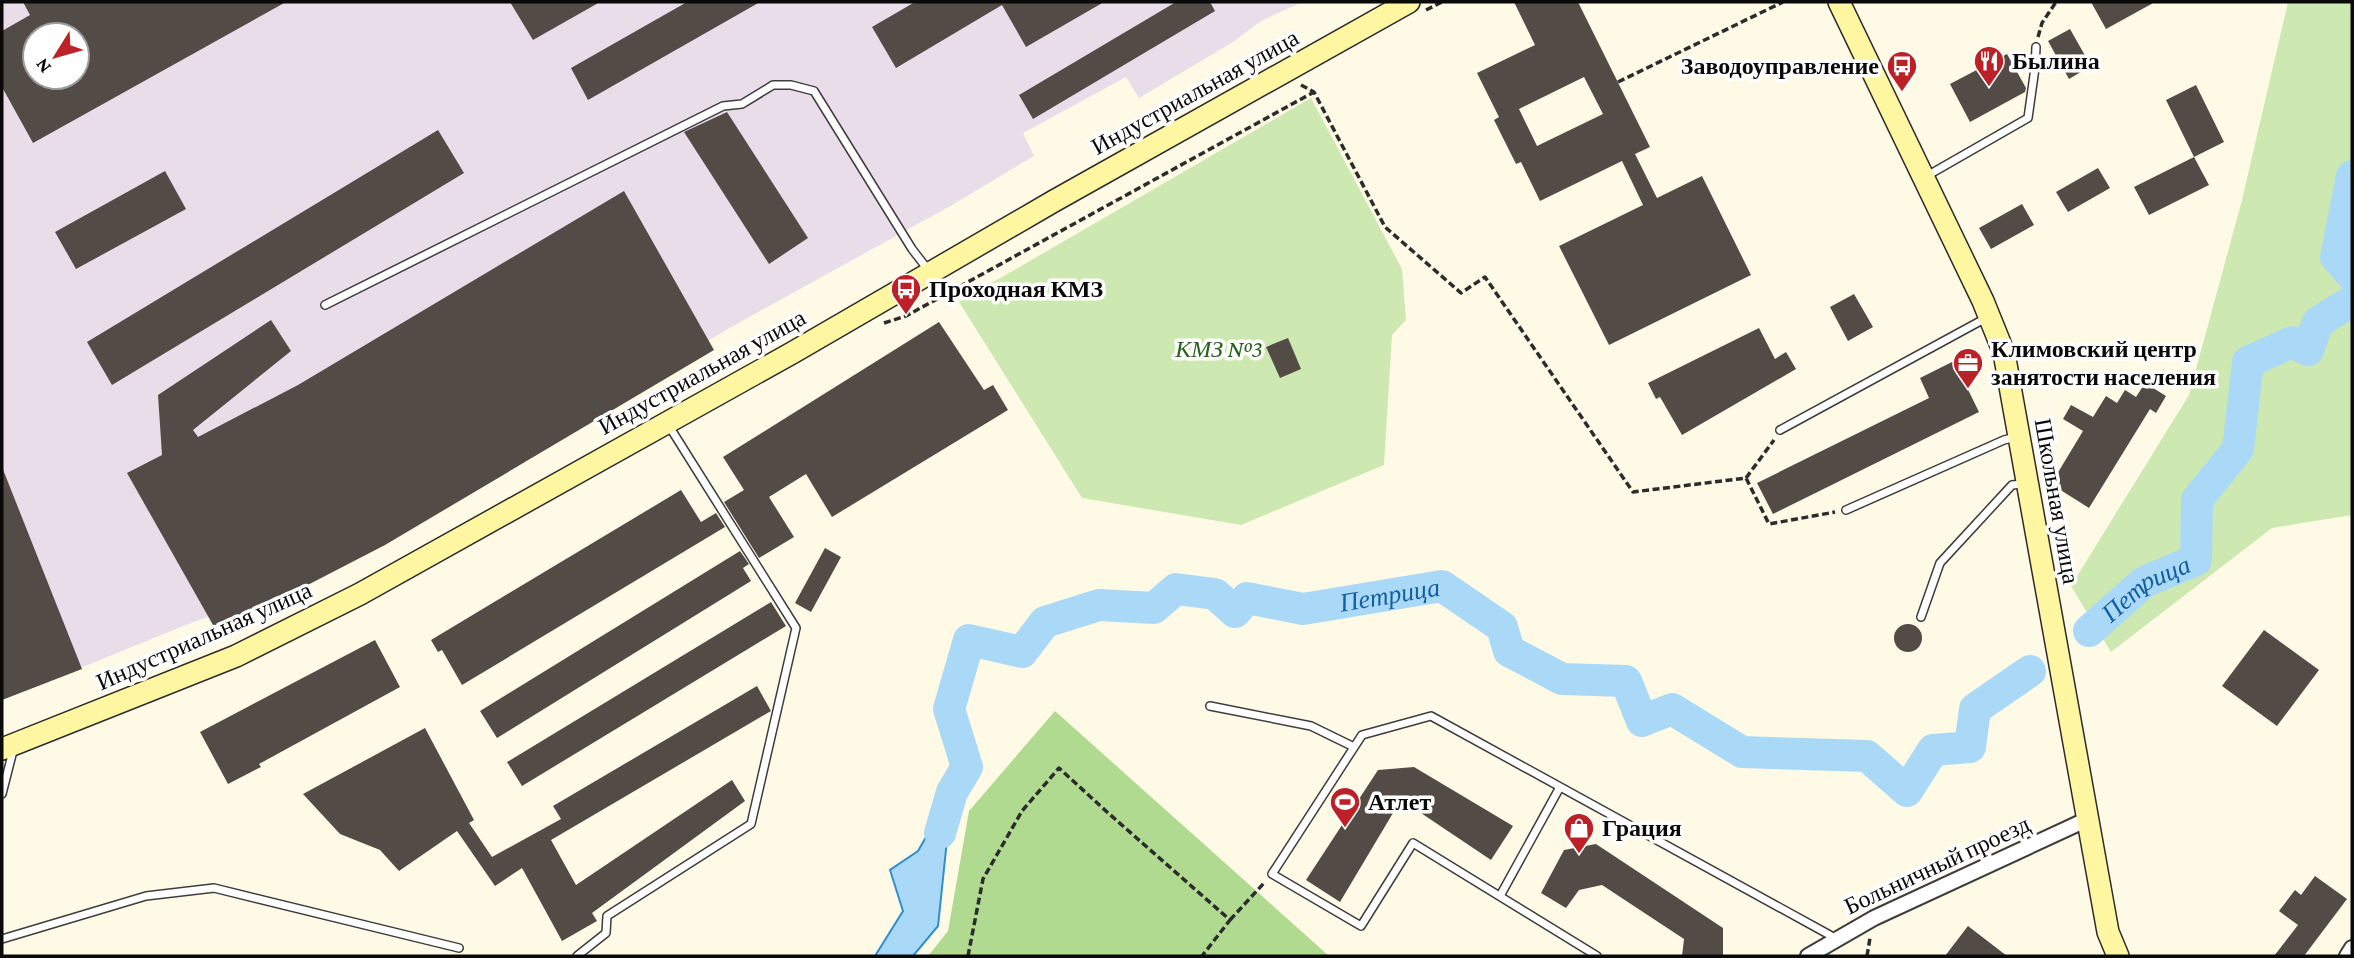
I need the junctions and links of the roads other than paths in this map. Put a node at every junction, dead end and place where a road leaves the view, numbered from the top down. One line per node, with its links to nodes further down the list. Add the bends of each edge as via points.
1 (1409, 2): 5 (main road, Индустриальная улица)
2 (1839, 2): 4 (main road, Школьная улица)
3 (2036, 47): 4 (lane, via 2028,118)
4 (1924, 177): 7 (main road, Школьная улица)
5 (930, 272): 6 (lane, via 814,91 773,85); 8 (main road, Индустриальная улица)
6 (325, 305)
7 (1990, 316): 9 (lane); 10 (main road, Школьная улица, via 2004,353)
8 (667, 422): 15 (main road, Индустриальная улица, via 286,633 175,682); 25 (lane, via 796,628 751,824 607,916 606,933)
9 (1780, 430)
10 (2019, 436): 11 (main road, Школьная улица); 12 (lane)
11 (2028, 484): 13 (lane, via 2012,485 1940,563); 19 (main road, Школьная улица)
12 (1846, 510)
13 (1921, 617)
14 (1210, 706): 16 (lane, via 1311,726)
15 (8, 746): 18 (lane)
16 (1354, 747): 17 (lane, via 1362,735 1431,716); 20 (lane, via 1272,874 1361,926 1413,843)
17 (1560, 787): 20 (lane); 22 (lane)
18 (2, 794)
19 (2088, 819): 22 (street, Больничный проезд); 28 (main road, Школьная улица, via 2108,932)
20 (1500, 896): 26 (lane)
21 (2, 939): 23 (lane, via 146,896 214,888)
22 (1838, 939): 27 (street, Больничный проезд)
23 (459, 948)
24 (2352, 948): 29 (street)
25 (577, 956)
26 (1597, 956)
27 (1808, 956)
28 (2118, 956)
29 (2347, 956)

